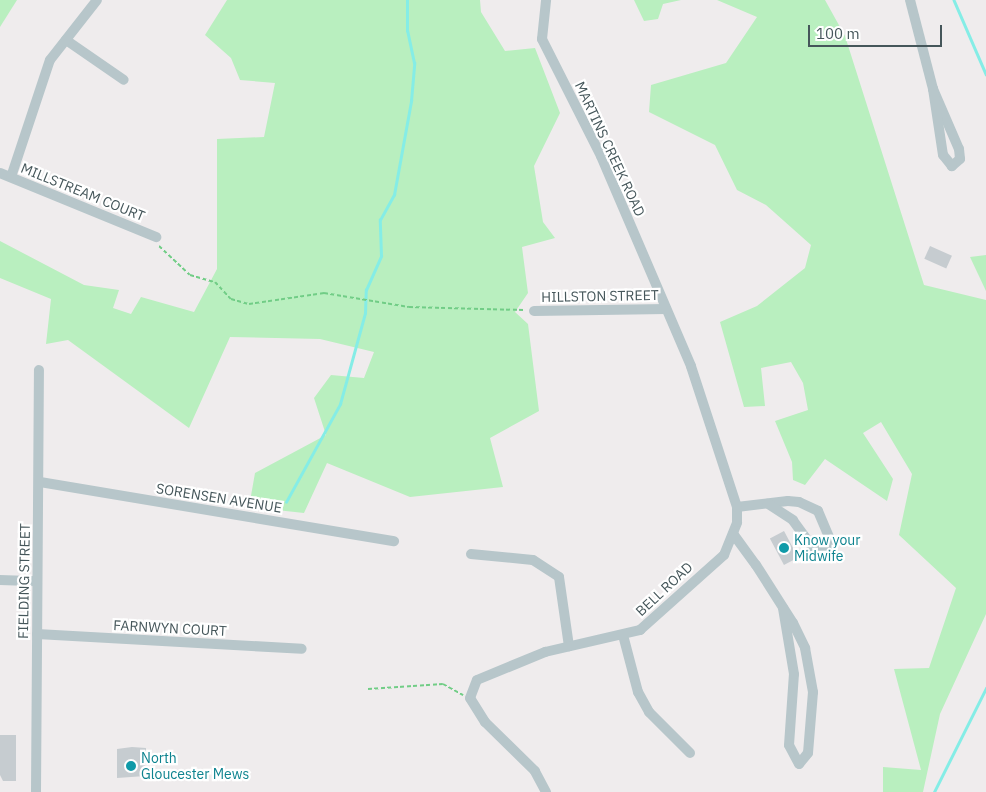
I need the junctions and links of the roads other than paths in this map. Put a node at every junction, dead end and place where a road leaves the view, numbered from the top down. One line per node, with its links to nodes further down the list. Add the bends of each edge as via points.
1 (97, 0): 4 (street)
2 (546, 0): 10 (street, MARTINS CREEK ROAD, via 542,39 601,156)
3 (910, 0): 6 (street)
4 (66, 40): 5 (street); 8 (street, via 50,60)
5 (124, 80)
6 (933, 89): 6 (street, via 959,149 960,159 952,166 943,156)
7 (0, 173): 8 (street, MILLSTREAM COURT)
8 (11, 177): 9 (street, MILLSTREAM COURT)
9 (156, 237)
10 (666, 309): 11 (street, HILLSTON STREET); 15 (street, BELL ROAD, via 691,366)
11 (534, 311)
12 (38, 370): 13 (street, FIELDING STREET)
13 (40, 482): 17 (street, SORENSEN AVENUE); 20 (street, FIELDING STREET)
14 (768, 504): 14 (street, via 799,502 818,511 832,544 824,552 813,548 793,520); 15 (street)
15 (737, 506): 16 (street, BELL ROAD)
16 (734, 535): 21 (street); 23 (street, BELL ROAD, via 724,554 654,620)
17 (394, 541)
18 (471, 554): 24 (street, via 533,560 559,577)
19 (0, 580): 20 (street)
20 (37, 581): 22 (street, FIELDING STREET)
21 (783, 608): 21 (street, via 805,648 812,674 808,753 799,764 789,746 794,674)
22 (37, 634): 25 (street, FARNWYN COURT); 27 (street, FIELDING STREET)
23 (623, 635): 24 (street, BELL ROAD); 26 (street, via 638,692 649,712)
24 (568, 646): 28 (street, BELL ROAD, via 499,668 477,680 470,698 485,722 535,771)
25 (302, 649)
26 (690, 753)
27 (36, 792)
28 (546, 792)

